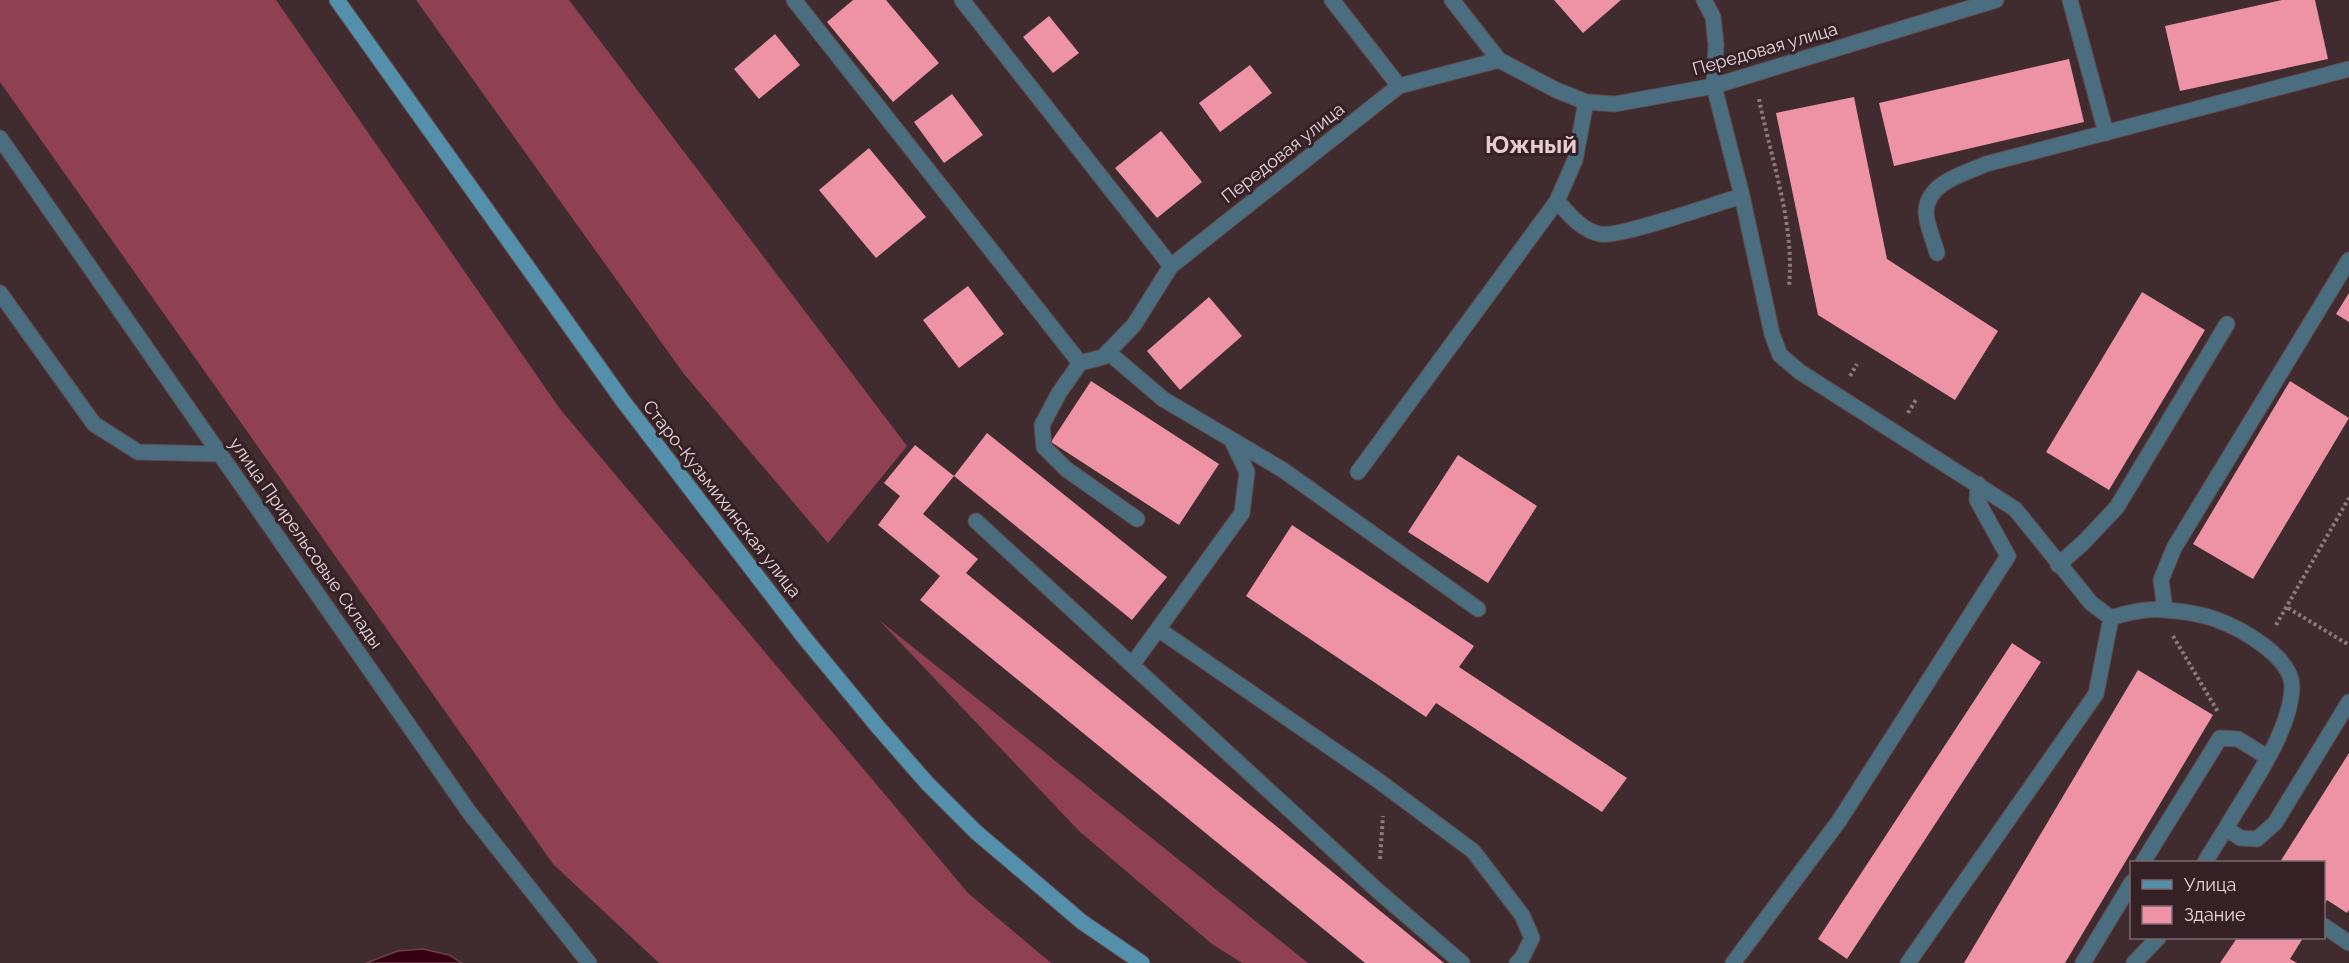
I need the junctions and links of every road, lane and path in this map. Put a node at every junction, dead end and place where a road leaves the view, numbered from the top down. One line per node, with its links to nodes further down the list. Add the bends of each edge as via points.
1 (337, 0): 61 (main road, Старо-Кузьмихинская улица, via 623,401 755,575 871,718 976,832 1082,922)
2 (794, 0): 28 (street)
3 (962, 0): 23 (street)
4 (1332, 0): 11 (street)
5 (1452, 0): 9 (street)
6 (1704, 0): 12 (street, via 1713,17)
7 (1996, 0): 12 (street, Передовая улица)
8 (2070, 0): 15 (street)
9 (1499, 60): 11 (street, Передовая улица); 14 (street, Передовая улица)
10 (2349, 69): 15 (street)
11 (1399, 86): 23 (street, Передовая улица)
12 (1714, 86): 14 (street, Передовая улица, via 1615,104); 17 (street)
13 (1758, 93): 19 (path)
14 (1586, 102): 18 (street, via 1575,160)
15 (2106, 133): 21 (street, via 1986,164 1946,181 1929,198 1926,213)
16 (0, 138): 32 (street, улица Прирельсовые Склады)
17 (1742, 196): 18 (street, via 1602,235 1587,229); 34 (street, via 1780,355 1816,384)
18 (1557, 201): 33 (street)
19 (1784, 216): 20 (path); 24 (path, via 1791,268)
20 (1775, 218)
21 (1937, 253)
22 (2349, 260): 41 (street, via 2174,548 2161,580)
23 (1171, 266): 27 (street, Передовая улица, via 1134,325)
24 (1789, 288)
25 (0, 293): 32 (street, via 94,424 138,452)
26 (2228, 324): 38 (street, via 2116,507)
27 (1108, 352): 28 (street, Передовая улица); 31 (street, via 1163,399)
28 (1080, 363): 36 (street, via 1042,425 1044,447 1066,469)
29 (1917, 398): 30 (path)
30 (1906, 418)
31 (1233, 442): 40 (street, via 1283,470); 43 (street, via 1248,472 1242,513)
32 (220, 454): 60 (street, улица Прирельсовые Склады, via 469,812)
33 (1358, 472)
34 (1978, 484): 38 (street, via 2015,509); 64 (street, via 1977,500 2008,556 1839,821)
35 (2349, 498): 39 (path)
36 (1137, 519)
37 (976, 521): 46 (street)
38 (2058, 565): 42 (street, via 2091,603)
39 (2288, 608): 44 (path, via 2282,620); 45 (path)
40 (1478, 609)
41 (2165, 610): 42 (street, via 2131,611); 44 (street, via 2215,619); 48 (path, via 2171,632 2223,720)
42 (2111, 618): 65 (street, via 2096,694)
43 (1158, 629): 46 (street); 50 (street)
44 (2259, 642): 49 (street, via 2280,658 2293,685 2290,709)
45 (2349, 645)
46 (1132, 665): 55 (street)
47 (2349, 702): 51 (street, via 2275,823 2257,839 2240,837)
48 (2220, 738): 49 (street, via 2238,739); 53 (street)
49 (2267, 757): 51 (street)
50 (1384, 785): 55 (path); 63 (street, via 1473,851 1522,915 1532,938)
51 (2226, 828): 52 (street)
52 (2212, 860)
53 (2145, 861)
54 (2130, 885): 66 (street)
55 (1378, 891): 62 (street)
56 (2325, 927): 58 (street)
57 (2157, 939): 59 (street)
58 (2349, 943)
59 (2138, 962)
60 (589, 963)
61 (1142, 963)
62 (1462, 963)
63 (1517, 963)
64 (1733, 963)
65 (1908, 963)
66 (2083, 963)

